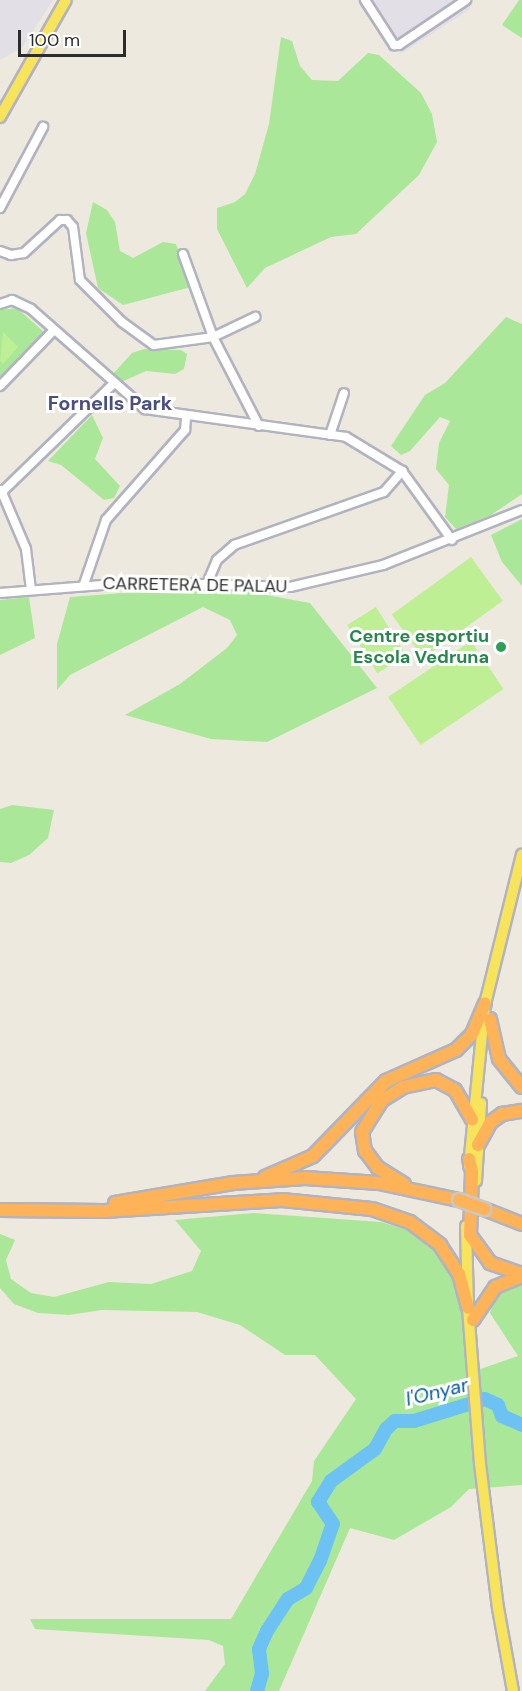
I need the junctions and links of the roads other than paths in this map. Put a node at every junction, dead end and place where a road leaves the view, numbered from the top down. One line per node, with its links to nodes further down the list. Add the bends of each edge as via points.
1 (66, 0): 4 (main road)
2 (365, 0): 3 (street, via 394,45 399,45)
3 (466, 0)
4 (0, 117)
5 (43, 127): 6 (street)
6 (0, 208)
7 (0, 251): 12 (street, via 24,253 60,220 67,220 73,227 81,280 141,339 154,345)
8 (183, 254): 12 (street)
9 (0, 304): 11 (street, via 12,300 31,309)
10 (255, 317): 12 (street)
11 (54, 330): 13 (street); 14 (street)
12 (213, 337): 17 (street)
13 (113, 384): 16 (street, via 145,410); 20 (street)
14 (0, 386)
15 (344, 393): 18 (street)
16 (186, 418): 17 (street); 23 (street, via 185,430 106,520)
17 (259, 426): 18 (street)
18 (330, 435): 19 (street, via 346,437)
19 (402, 471): 22 (street); 24 (street, via 384,492 234,545 217,560)
20 (1, 492): 25 (street, via 26,549)
21 (522, 510): 22 (street, CARRETERA DE PALAU)
22 (452, 540): 24 (street, CARRETERA DE PALAU, via 338,579 290,587)
23 (84, 585): 24 (street, CARRETERA DE PALAU); 25 (street, CARRETERA DE PALAU)
24 (206, 586)
25 (31, 590): 26 (street, CARRETERA DE PALAU)
26 (0, 593)
27 (522, 855): 28 (main road)
28 (496, 958): 29 (main road); 30 (main road)
29 (485, 1004): 33 (main road); 36 (highway, via 472,1034 456,1050 386,1080 313,1156)
30 (490, 1019): 31 (highway, via 499,1059); 34 (main road)
31 (522, 1087)
32 (522, 1111): 34 (highway, via 502,1114 490,1122)
33 (472, 1120): 35 (main road); 37 (highway, via 455,1090 436,1080 403,1087 371,1112 362,1132 365,1150 378,1168)
34 (478, 1145): 43 (main road)
35 (469, 1159): 43 (highway, via 470,1235); 45 (main road)
36 (258, 1180): 37 (highway, via 331,1179); 39 (highway)
37 (412, 1189): 40 (highway, bridge)
38 (0, 1210): 39 (highway)
39 (69, 1210): 45 (highway, via 282,1200 376,1210 412,1223 440,1245 460,1276)
40 (506, 1217): 41 (highway); 42 (highway)
41 (522, 1217)
42 (522, 1224)
43 (474, 1242): 44 (highway, via 490,1263); 46 (main road)
44 (522, 1275): 46 (highway, via 495,1287)
45 (468, 1308): 47 (main road)
46 (473, 1320): 47 (main road)
47 (471, 1349): 48 (main road, via 493,1576)
48 (513, 1691)

